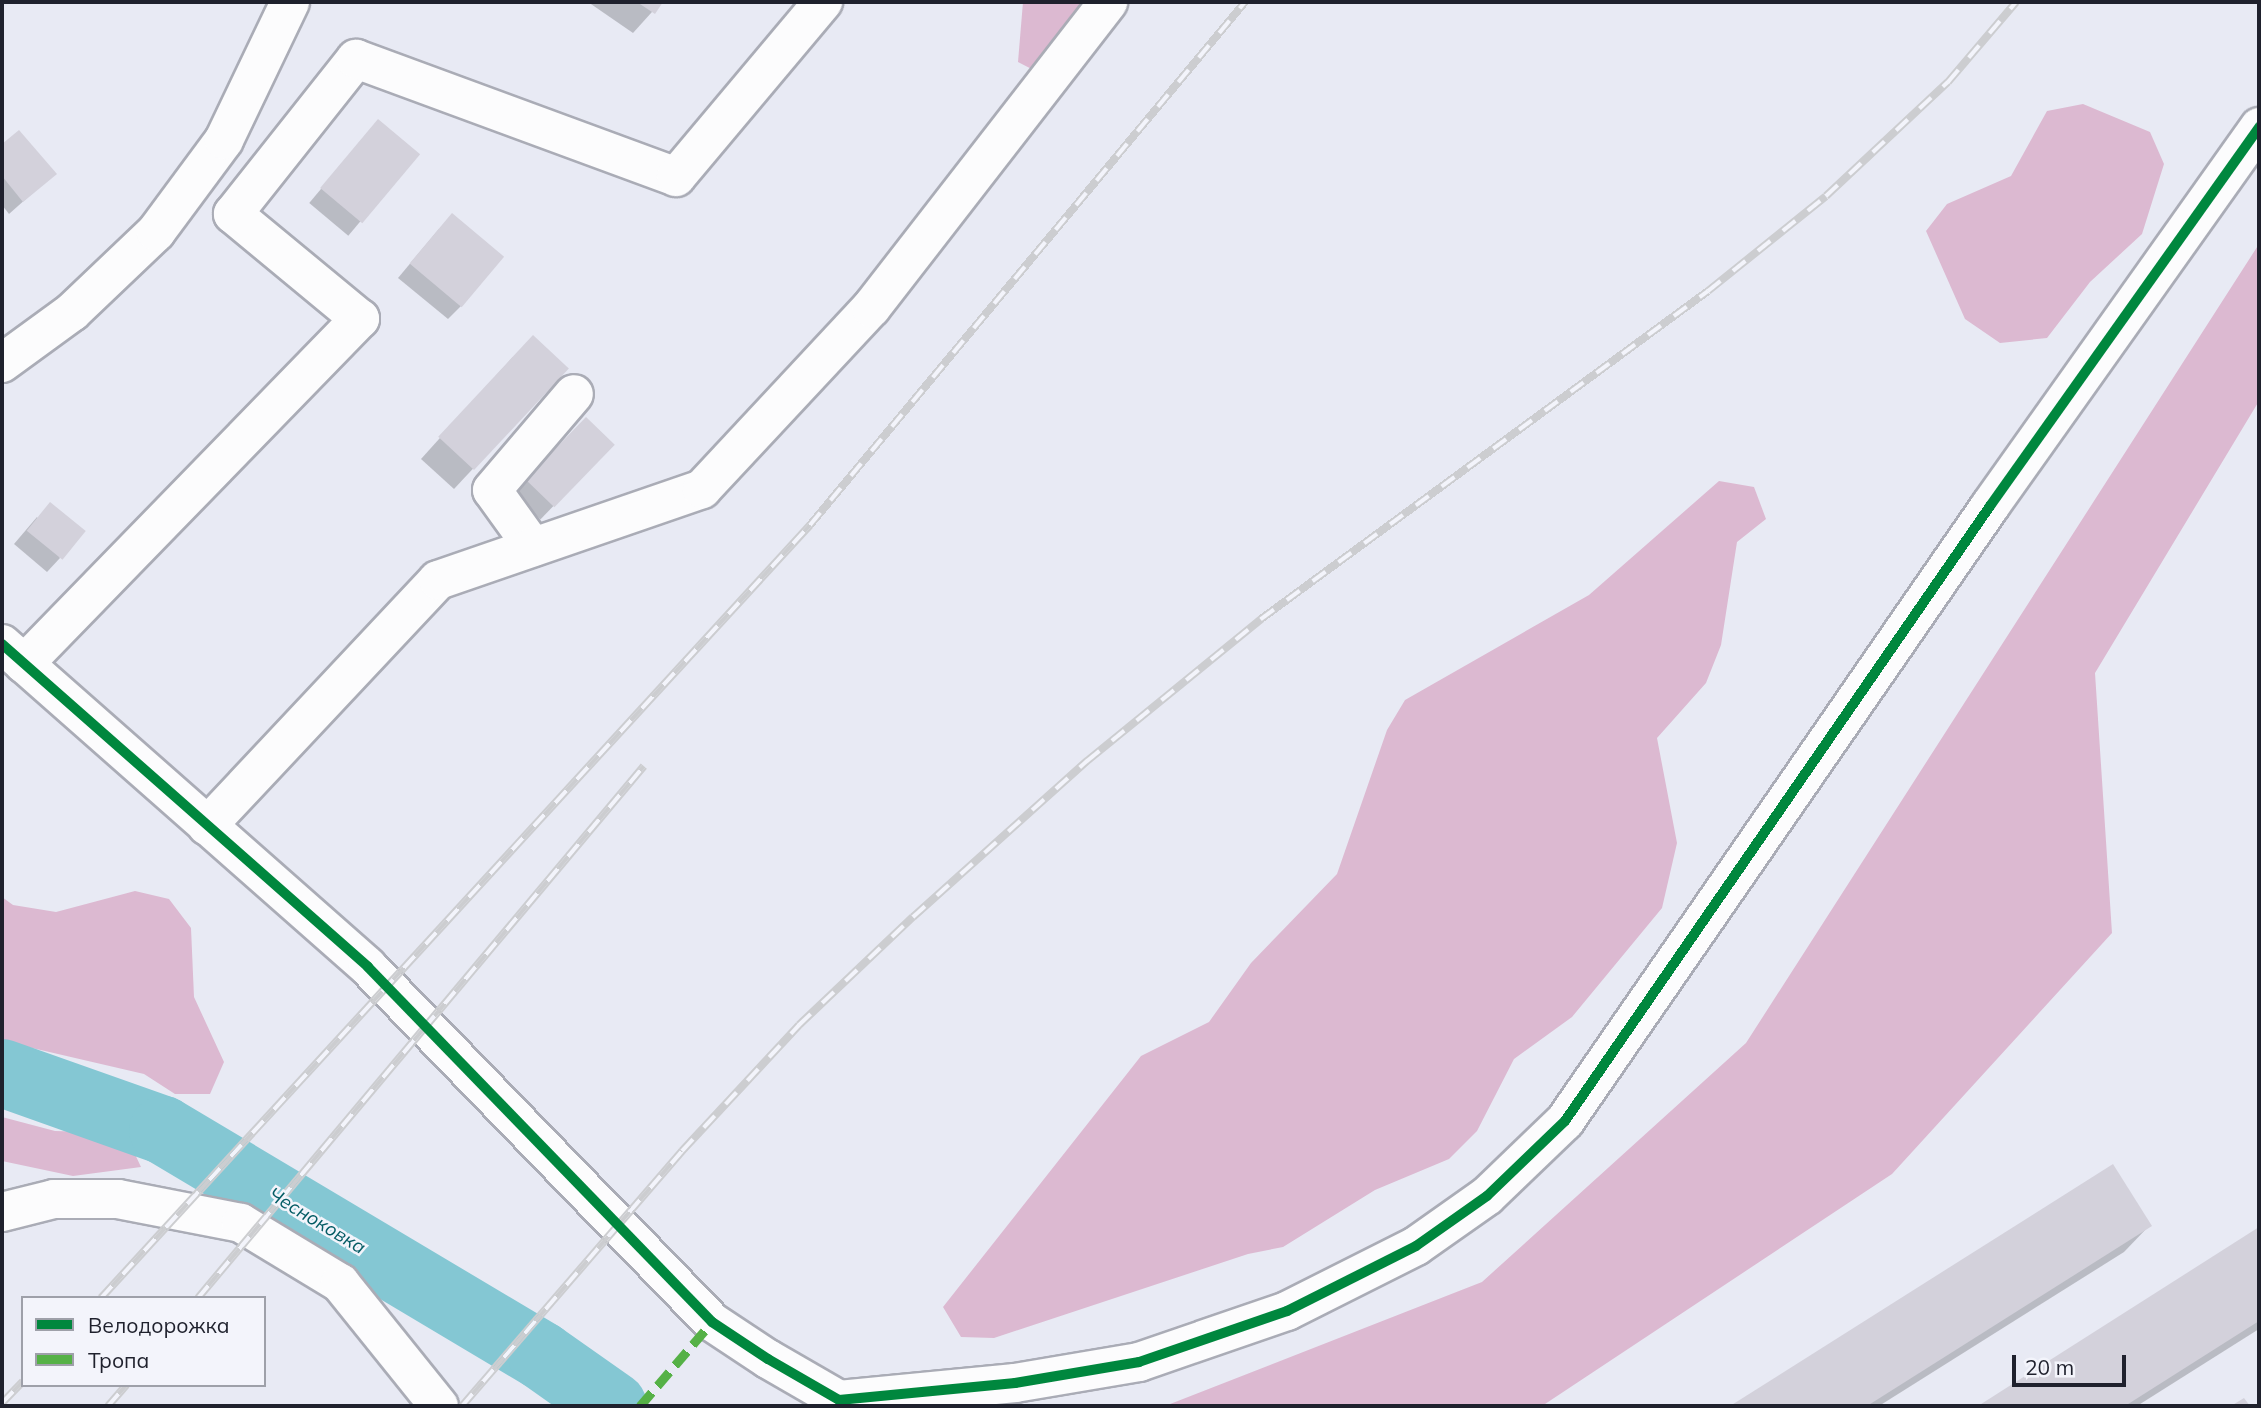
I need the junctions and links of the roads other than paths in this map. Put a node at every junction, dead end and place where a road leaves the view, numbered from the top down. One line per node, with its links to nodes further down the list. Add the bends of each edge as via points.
1 (823, 2): 8 (street, via 676,177 356,59 233,214 360,319)
2 (1108, 2): 7 (street, via 870,308 702,489)
3 (279, 7): 5 (street, via 223,140 156,232 72,312)
4 (2259, 127): 9 (street, via 1990,506 1565,1122 1487,1196 1416,1246 1287,1311 1139,1362 1014,1382 839,1399 816,1386 712,1322 368,967)
5 (2, 363)
6 (575, 394): 7 (street, via 492,490)
7 (533, 547): 9 (street, via 438,580)
8 (13, 654): 9 (street)
9 (207, 826)
10 (2, 1212): 11 (street, via 54,1199 118,1199 241,1223 340,1283)
11 (439, 1406)

